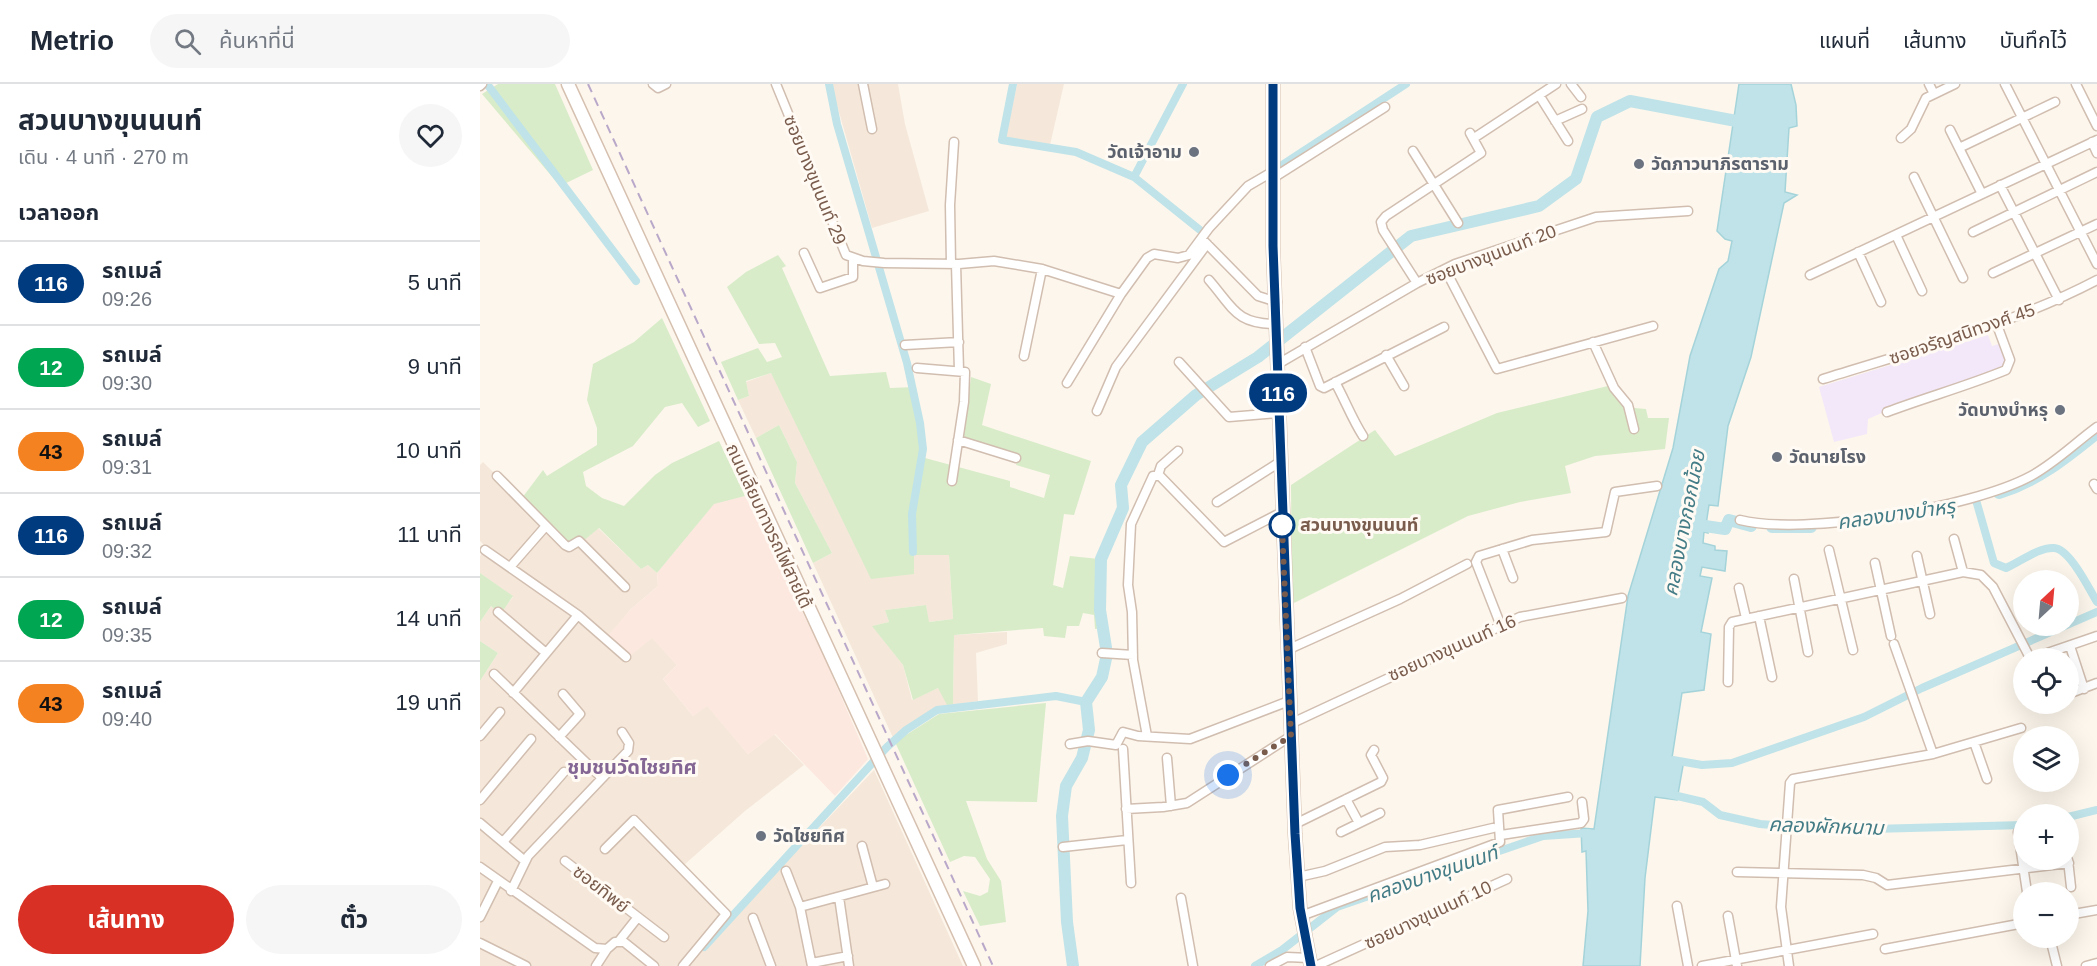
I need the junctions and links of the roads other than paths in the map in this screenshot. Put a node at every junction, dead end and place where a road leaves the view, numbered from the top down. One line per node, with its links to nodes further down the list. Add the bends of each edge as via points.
1 (568, 84): 228 (main road, ถนนเลียบทางรถไฟสายใต้)
2 (653, 84): 3 (street, via 658,88)
3 (666, 84)
4 (776, 84): 51 (street, ซอยบางขุนนนท์ 29, via 846,255)
5 (863, 84): 22 (street)
6 (1273, 84): 33 (main road)
7 (1556, 84): 13 (street)
8 (1570, 84): 15 (street)
9 (1929, 84): 14 (street)
10 (1955, 84): 14 (street)
11 (2005, 84): 19 (street)
12 (2076, 84): 21 (street)
13 (1539, 94): 20 (street); 35 (street, via 1472,135 1481,153)
14 (1934, 94): 24 (street, via 1923,101 1911,129)
15 (1581, 97)
16 (2055, 102): 19 (street)
17 (1384, 107): 33 (street)
18 (1582, 109): 20 (street)
19 (2022, 117): 28 (street); 31 (street)
20 (1555, 121): 25 (street)
21 (2097, 126)
22 (872, 129)
23 (1950, 130): 28 (street)
24 (1901, 138)
25 (1568, 141)
26 (2094, 141): 30 (street); 31 (street)
27 (954, 142): 52 (street, via 950,205)
28 (1959, 148): 38 (street)
29 (1413, 151): 35 (street)
30 (2097, 153)
31 (2046, 164): 36 (street); 37 (street)
32 (2097, 172): 37 (street)
33 (1273, 175): 47 (street, via 1248,186); 65 (main road)
34 (1914, 177): 41 (street)
35 (1434, 184): 42 (street); 61 (street, via 1381,222)
36 (2000, 185): 38 (street); 40 (street)
37 (2060, 190): 40 (street); 44 (street)
38 (1982, 194): 41 (street)
39 (1689, 211): 55 (street, ซอยบางขุนนนท์ 20, via 1596,217)
40 (2014, 213): 45 (street); 50 (street)
41 (1933, 217): 46 (street); 58 (street)
42 (1458, 223)
43 (2097, 224): 44 (street)
44 (2080, 231): 50 (street); 53 (street)
45 (1973, 232)
46 (1896, 235): 48 (street); 62 (street)
47 (1205, 236): 63 (street, via 1183,258 1150,255); 65 (street, via 1258,296); 85 (street, via 1116,367)
48 (1858, 252): 57 (street); 66 (street)
49 (804, 253): 51 (street, via 820,288 849,280 854,274)
50 (2034, 253): 56 (street); 64 (street)
51 (853, 259): 52 (street, ซอยบางขุนนนท์ 29)
52 (954, 264): 54 (street, ซอยบางขุนนนท์ 29, via 994,261); 71 (street)
53 (2097, 264)
54 (1042, 269): 63 (street, ซอยบางขุนนนท์ 29); 76 (street)
55 (1445, 269): 61 (street, ซอยบางขุนนนท์ 20); 72 (street, via 1497,369)
56 (1993, 273)
57 (1810, 275)
58 (1963, 278)
59 (1209, 280): 67 (street, via 1242,318)
60 (2097, 280): 64 (street, ซอยจรัญสนิทวงศ์ 45)
61 (1417, 283): 74 (street, ซอยบางขุนนนท์ 20)
62 (1922, 291)
63 (1121, 294): 83 (street)
64 (2059, 300): 68 (street, ซอยจรัญสนิทวงศ์ 45)
65 (1277, 302): 67 (main road)
66 (1881, 302)
67 (1277, 324): 78 (main road)
68 (1997, 325): 81 (street, ซอยจรัญสนิทวงศ์ 45); 86 (street, via 2010,360 2006,370)
69 (1653, 326): 72 (street)
70 (1444, 327): 75 (street)
71 (960, 342): 73 (street); 80 (street)
72 (1593, 342): 89 (street, via 1614,388 1628,405)
73 (905, 345)
74 (1305, 347): 78 (street, ซอยบางขุนนนท์ 20); 82 (street, via 1320,386)
75 (1386, 355): 82 (street); 84 (street)
76 (1023, 356)
77 (1179, 362): 87 (street, via 1229,417)
78 (1278, 364): 87 (main road)
79 (917, 368): 80 (street)
80 (962, 371): 91 (street)
81 (1823, 379)
82 (1335, 382): 90 (street)
83 (1067, 383)
84 (1404, 386)
85 (1097, 411)
86 (1887, 412)
87 (1279, 413): 94 (main road)
88 (2097, 427): 101 (street, via 2030,476 1957,503 1791,526)
89 (1634, 429)
90 (1363, 436)
91 (958, 440): 93 (street); 97 (street)
92 (1178, 451): 95 (street, via 1161,466)
93 (1016, 458)
94 (1280, 462): 99 (street); 100 (main road)
95 (1158, 475): 100 (street, via 1224,542); 136 (street, via 1153,476 1131,524 1128,585)
96 (497, 476): 102 (street)
97 (952, 481)
98 (1658, 486): 104 (street, via 1615,492 1606,532 1532,540)
99 (1217, 502)
100 (1282, 512): 131 (main road)
101 (1740, 520)
102 (545, 527): 110 (street); 115 (street, via 567,547 579,541)
103 (1954, 539): 111 (street)
104 (1502, 549): 112 (street); 126 (street, via 1482,555 1476,562)
105 (485, 550): 110 (street)
106 (1829, 550): 119 (street)
107 (1917, 556): 114 (street)
108 (1875, 563): 117 (street)
109 (1467, 564): 131 (street)
110 (510, 567): 123 (street)
111 (1963, 572): 114 (street); 129 (street, via 1981,574 1993,587)
112 (1513, 578)
113 (1794, 579): 120 (street)
114 (1922, 581): 117 (street); 122 (street)
115 (625, 587)
116 (1739, 588): 125 (street)
117 (1882, 590): 119 (street); 159 (street, via 1893,640)
118 (1622, 598): 126 (street, ซอยบางขุนนนท์ 16, via 1534,613)
119 (1840, 598): 120 (street); 132 (street)
120 (1800, 607): 124 (street); 133 (street)
121 (498, 612): 134 (street)
122 (1930, 614)
123 (578, 615): 134 (street); 137 (street)
124 (1759, 616): 125 (street); 139 (street)
125 (1746, 618): 140 (street, via 1730,623)
126 (1501, 626): 148 (street, ซอยบางขุนนนท์ 16)
127 (2097, 636): 128 (street)
128 (2070, 646): 130 (street); 142 (street)
129 (2027, 648)
130 (2064, 648)
131 (1287, 650): 146 (main road)
132 (1853, 650)
133 (1809, 652)
134 (546, 653): 144 (street)
135 (1102, 653): 136 (street)
136 (1133, 655): 152 (street)
137 (626, 657)
138 (494, 674): 144 (street)
139 (1772, 677)
140 (1728, 682)
141 (2097, 683): 142 (street)
142 (2084, 689): 143 (street)
143 (2079, 691)
144 (513, 693): 153 (street)
145 (563, 694): 153 (street, via 580,714)
146 (1289, 701): 148 (main road); 152 (street, via 1190,739)
147 (500, 712): 151 (street)
148 (1291, 730): 168 (street, ซอยบางขุนนนท์ 16, via 1187,803); 173 (main road)
149 (2013, 730): 155 (street)
150 (622, 732): 162 (street, via 630,747)
151 (480, 736)
152 (1147, 736): 156 (street, via 1123,732 1116,745 1088,741)
153 (559, 737): 162 (street)
154 (531, 739): 166 (street)
155 (1974, 742): 159 (street); 163 (street)
156 (1070, 744)
157 (1123, 749): 169 (street)
158 (1374, 750): 165 (street, via 1371,756 1383,780)
159 (1933, 754): 188 (street, via 1793,779)
160 (1167, 758): 168 (street)
161 (564, 772): 178 (street)
162 (601, 777): 182 (street)
163 (1987, 779)
164 (1568, 797): 176 (street, via 1498,810)
165 (1346, 799): 172 (street); 173 (street)
166 (480, 800)
167 (1582, 802): 176 (street, via 1581,823)
168 (1171, 806): 169 (street, ซอยบางขุนนนท์ 16)
169 (1125, 809): 177 (street)
170 (1380, 813): 172 (street)
171 (480, 823): 178 (street)
172 (1359, 823): 175 (street)
173 (1295, 824): 189 (main road)
174 (1493, 828): 189 (street, via 1420,845 1385,847 1326,871)
175 (1341, 832)
176 (1501, 836): 206 (street, via 1500,842)
177 (1127, 840): 180 (street); 192 (street)
178 (503, 842): 182 (street)
179 (862, 846): 194 (street)
180 (1065, 847)
181 (605, 849): 225 (street, via 634,820 726,914)
182 (525, 861): 195 (street)
183 (565, 861): 203 (street, ซอยทิพย์)
184 (480, 867): 191 (street)
185 (2013, 869): 188 (street, via 1887,885 1863,875)
186 (786, 871): 199 (street)
187 (1737, 872): 188 (street)
188 (1785, 873): 215 (street, via 1781,908)
189 (1298, 877): 206 (main road)
190 (1507, 879): 218 (street, ซอยบางขุนนนท์ 10)
191 (498, 881): 195 (street); 202 (street)
192 (1131, 883)
193 (885, 884): 194 (street)
194 (873, 887): 196 (street)
195 (511, 891): 213 (street, via 596,948)
196 (839, 897): 199 (street); 216 (street)
197 (1181, 898): 229 (street)
198 (1677, 906): 231 (street)
199 (800, 907): 221 (street)
200 (2097, 909): 201 (street)
201 (2079, 913)
202 (480, 915)
203 (638, 916): 209 (street, ซอยทิพย์); 210 (street, ซอยทิพย์)
204 (1728, 916): 219 (street)
205 (753, 918): 226 (street)
206 (1302, 922): 218 (main road)
207 (2013, 925): 214 (street)
208 (1873, 934): 215 (street)
209 (664, 937)
210 (619, 941): 213 (street, ซอยทิพย์); 224 (street)
211 (480, 943): 217 (street)
212 (2052, 948): 234 (street)
213 (607, 949): 223 (street)
214 (1885, 949)
215 (1786, 950): 219 (street); 233 (street)
216 (848, 956): 221 (street); 227 (street)
217 (511, 963): 222 (street)
218 (1312, 963): 230 (street, ซอยบางขุนนนท์ 10, via 1287,957)
219 (1737, 963): 232 (street)
220 (2097, 963): 235 (street)
221 (812, 964)
222 (526, 966)
223 (596, 966)
224 (654, 966)
225 (683, 966)
226 (771, 966)
227 (849, 966)
228 (974, 966)
229 (1193, 966)
230 (1270, 966)
231 (1688, 966)
232 (1702, 966)
233 (1789, 966)
234 (2057, 966)
235 (2086, 966)

